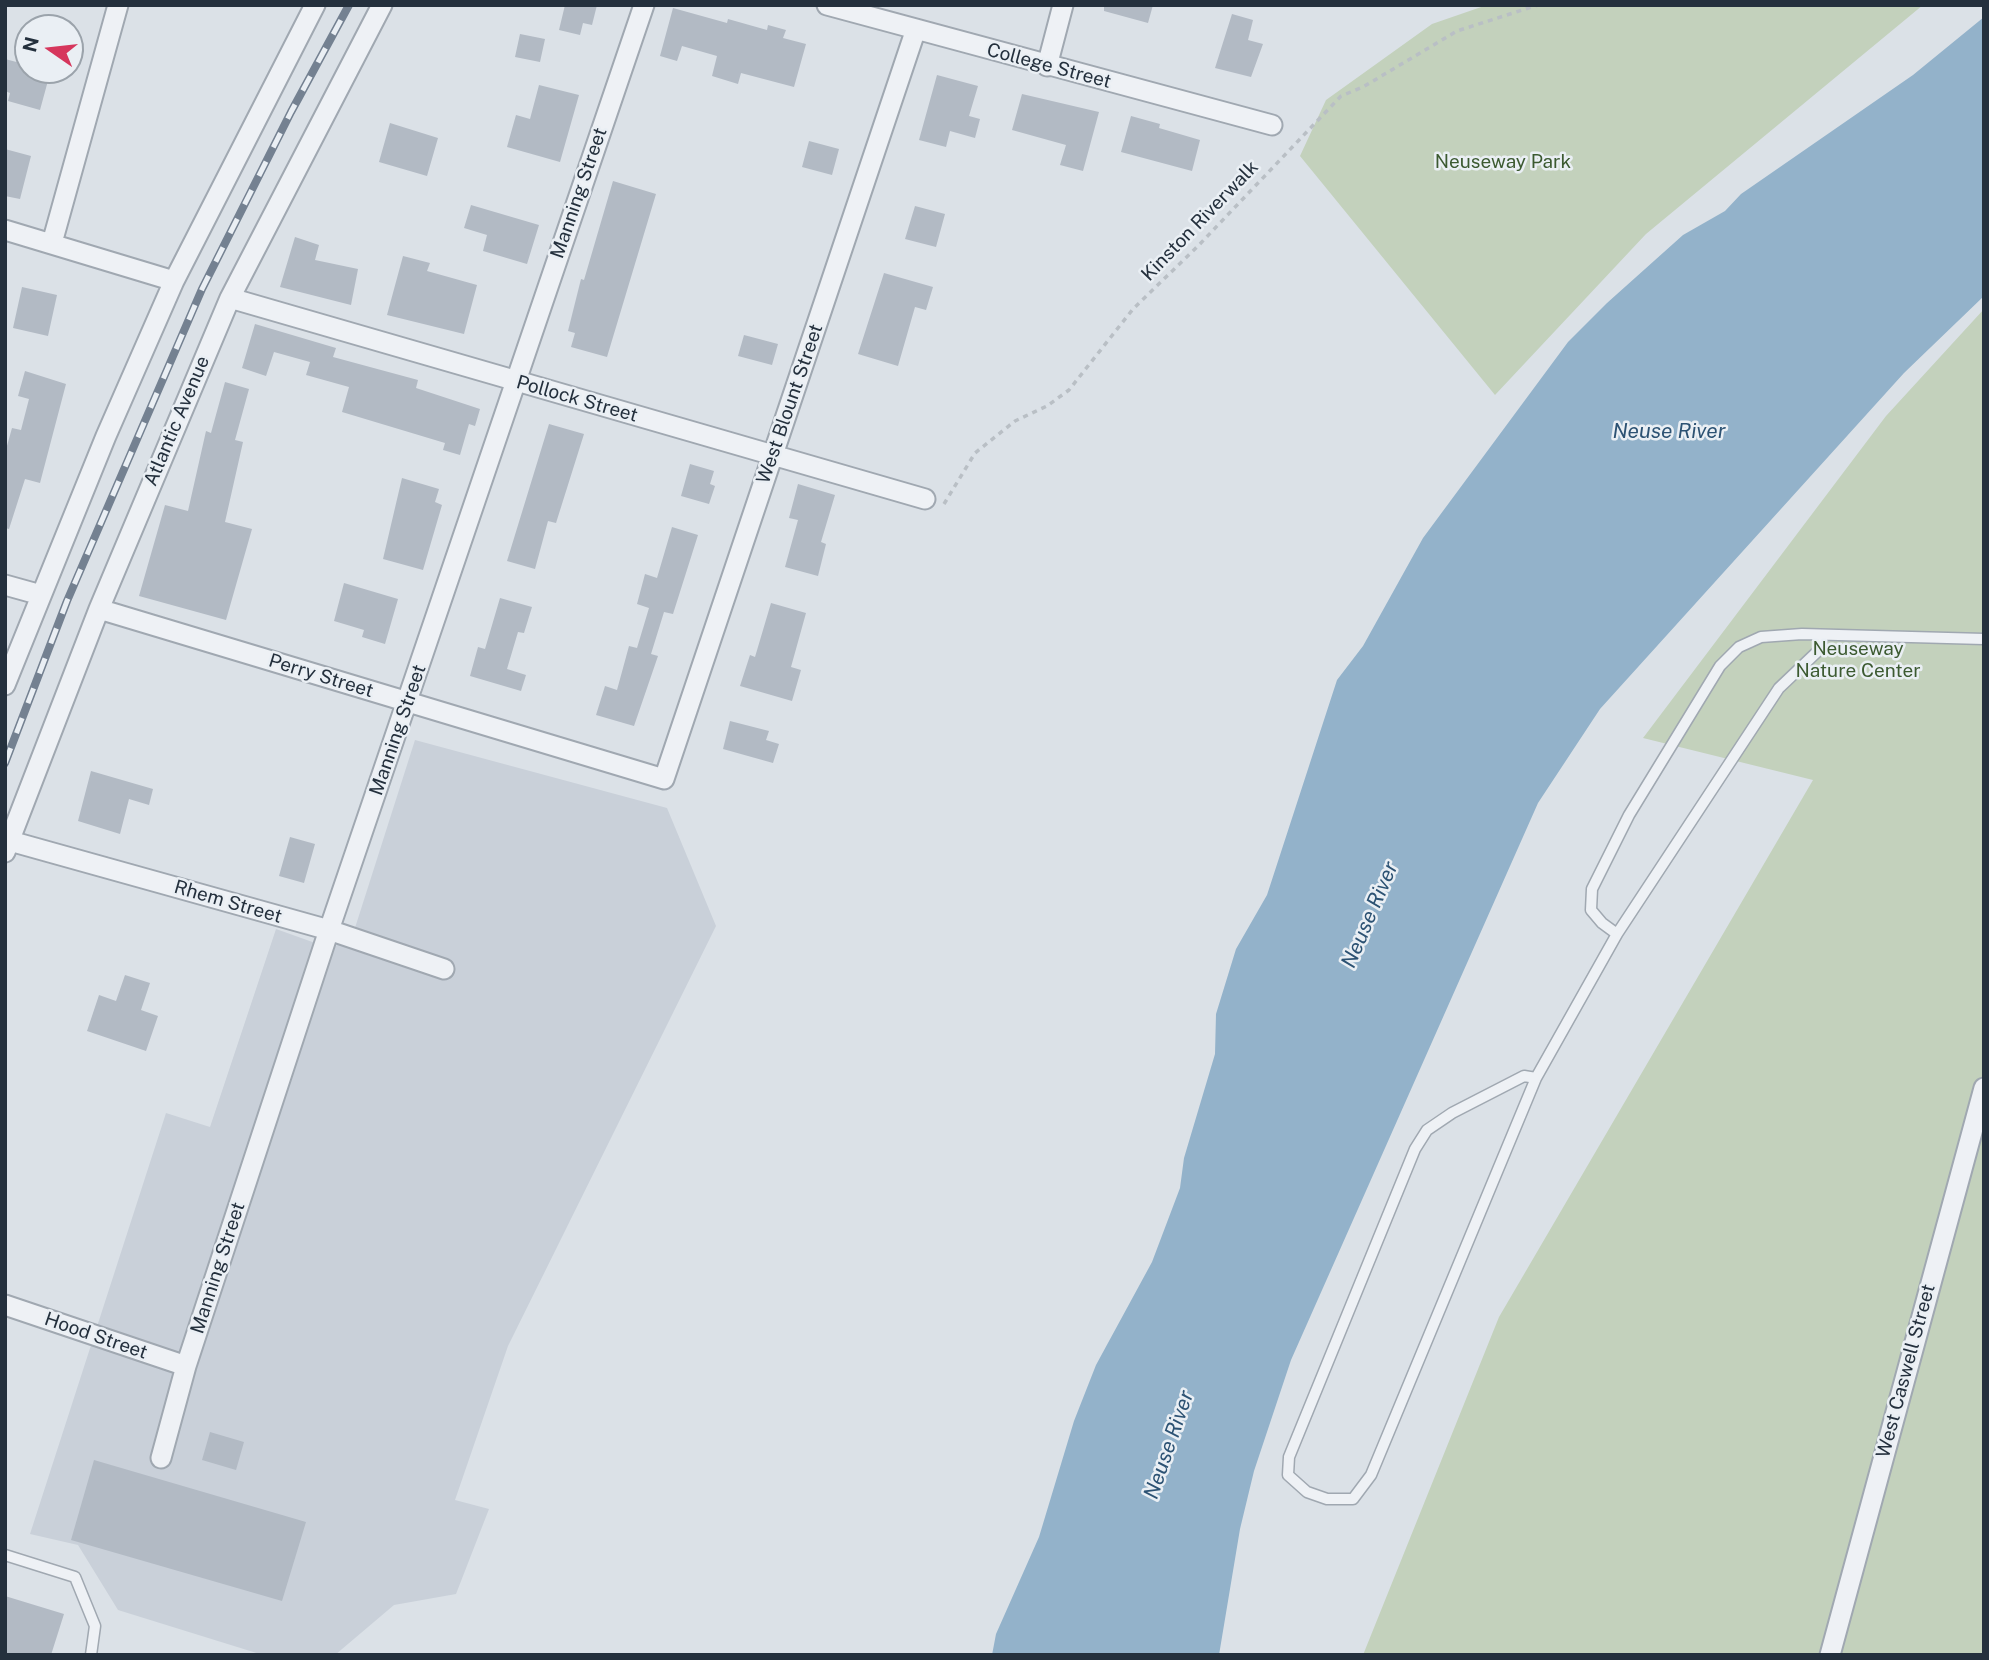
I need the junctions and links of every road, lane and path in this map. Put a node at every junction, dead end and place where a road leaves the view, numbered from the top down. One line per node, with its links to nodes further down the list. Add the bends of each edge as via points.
1 (118, 5): 12 (street)
2 (315, 5): 13 (street)
3 (382, 5): 14 (street, Atlantic Avenue)
4 (644, 5): 15 (street, Manning Street)
5 (827, 5): 8 (street, College Street)
6 (1063, 5): 9 (street)
7 (1538, 5): 17 (path, Kinston Riverwalk, via 1457,31 1341,96 1133,309 1069,390 1015,421 975,453 947,504)
8 (916, 29): 9 (street, College Street); 16 (street, West Blount Street)
9 (1047, 66): 10 (street, College Street)
10 (1272, 125)
11 (5, 230): 12 (street)
12 (52, 243): 13 (street)
13 (174, 281): 19 (street)
14 (230, 298): 15 (street, Pollock Street); 20 (street, Atlantic Avenue)
15 (514, 381): 16 (street, Pollock Street); 24 (street, Manning Street)
16 (774, 454): 17 (street, Pollock Street); 25 (street, West Blount Street)
17 (925, 499)
18 (5, 584): 19 (street)
19 (41, 595): 23 (street)
20 (99, 609): 24 (street, Perry Street); 26 (street, Atlantic Avenue)
21 (1823, 635): 22 (lane); 28 (lane, via 1819,650 1779,688); 28 (lane, via 1761,637 1739,647 1720,666 1629,815 1592,889 1591,909)
22 (1984, 639)
23 (5, 685)
24 (408, 703): 25 (street, Perry Street); 27 (street, Manning Street)
25 (664, 779)
26 (7, 847): 27 (street, Rhem Street)
27 (329, 930): 29 (street, Rhem Street); 33 (street, Manning Street)
28 (1617, 934): 30 (lane)
29 (444, 969)
30 (1536, 1078): 30 (lane, via 1371,1475 1353,1499 1327,1499 1307,1492 1288,1475 1289,1457 1415,1149 1427,1130 1452,1113 1524,1076)
31 (1984, 1087): 37 (street, West Caswell Street)
32 (5, 1305): 33 (street, Hood Street)
33 (186, 1366): 34 (street, Manning Street)
34 (161, 1458)
35 (5, 1555): 36 (lane, via 75,1577 95,1626)
36 (91, 1655)
37 (1830, 1655)

